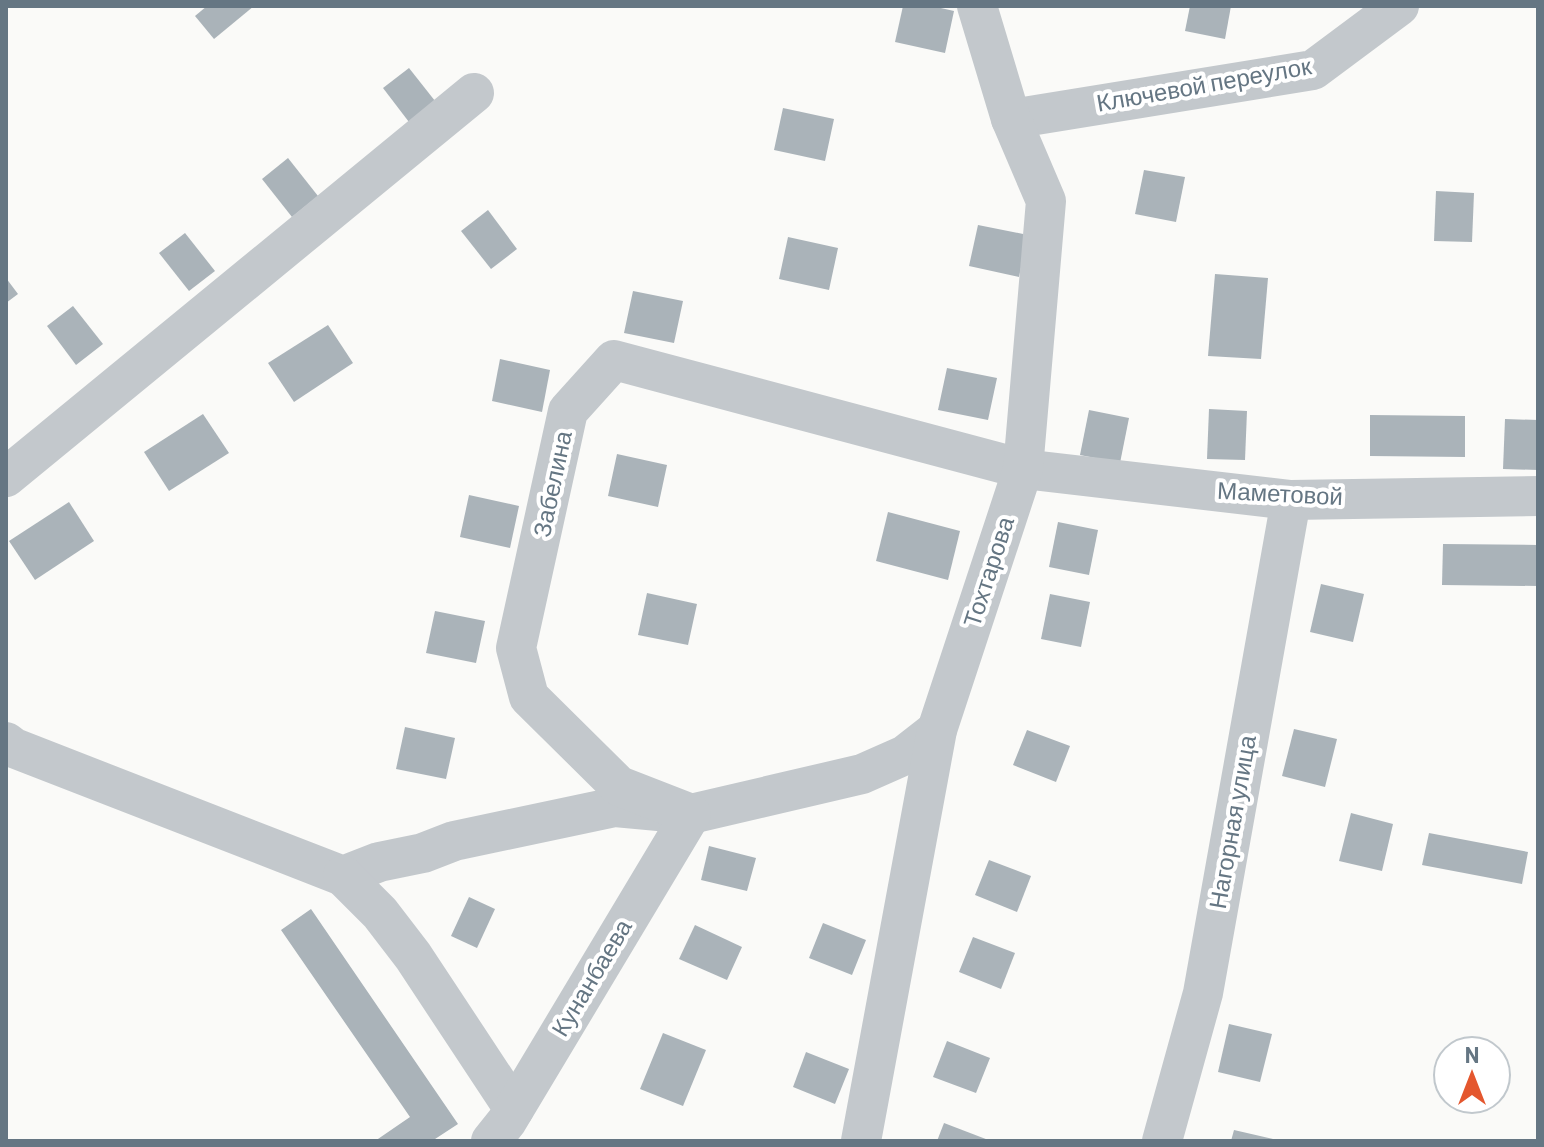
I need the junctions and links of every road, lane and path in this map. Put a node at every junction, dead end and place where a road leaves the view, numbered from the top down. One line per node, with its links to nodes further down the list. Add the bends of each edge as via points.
1 (977, 6): 4 (street, Тохтарова)
2 (1388, 10): 4 (street, Ключевой переулок, via 1313,70)
3 (474, 93): 6 (street)
4 (1011, 119): 5 (street, Тохтарова, via 1046,201)
5 (1023, 469): 8 (street, Маметовой); 9 (street, Тохтарова); 11 (street, Забелина, via 614,360 568,411 516,648 529,697 619,786)
6 (6, 477)
7 (1538, 496): 8 (street, Маметовой)
8 (1291, 500): 16 (street, Нагорная улица, via 1203,993)
9 (937, 730): 11 (street, via 905,755 862,774); 15 (street, Тохтарова)
10 (6, 742): 12 (street)
11 (691, 814): 12 (street, via 615,807 454,841); 13 (street, Кунанбаева)
12 (343, 876): 13 (street, via 413,956)
13 (514, 1109): 14 (street, Кунанбаева)
14 (491, 1141)
15 (861, 1141)
16 (1162, 1141)

